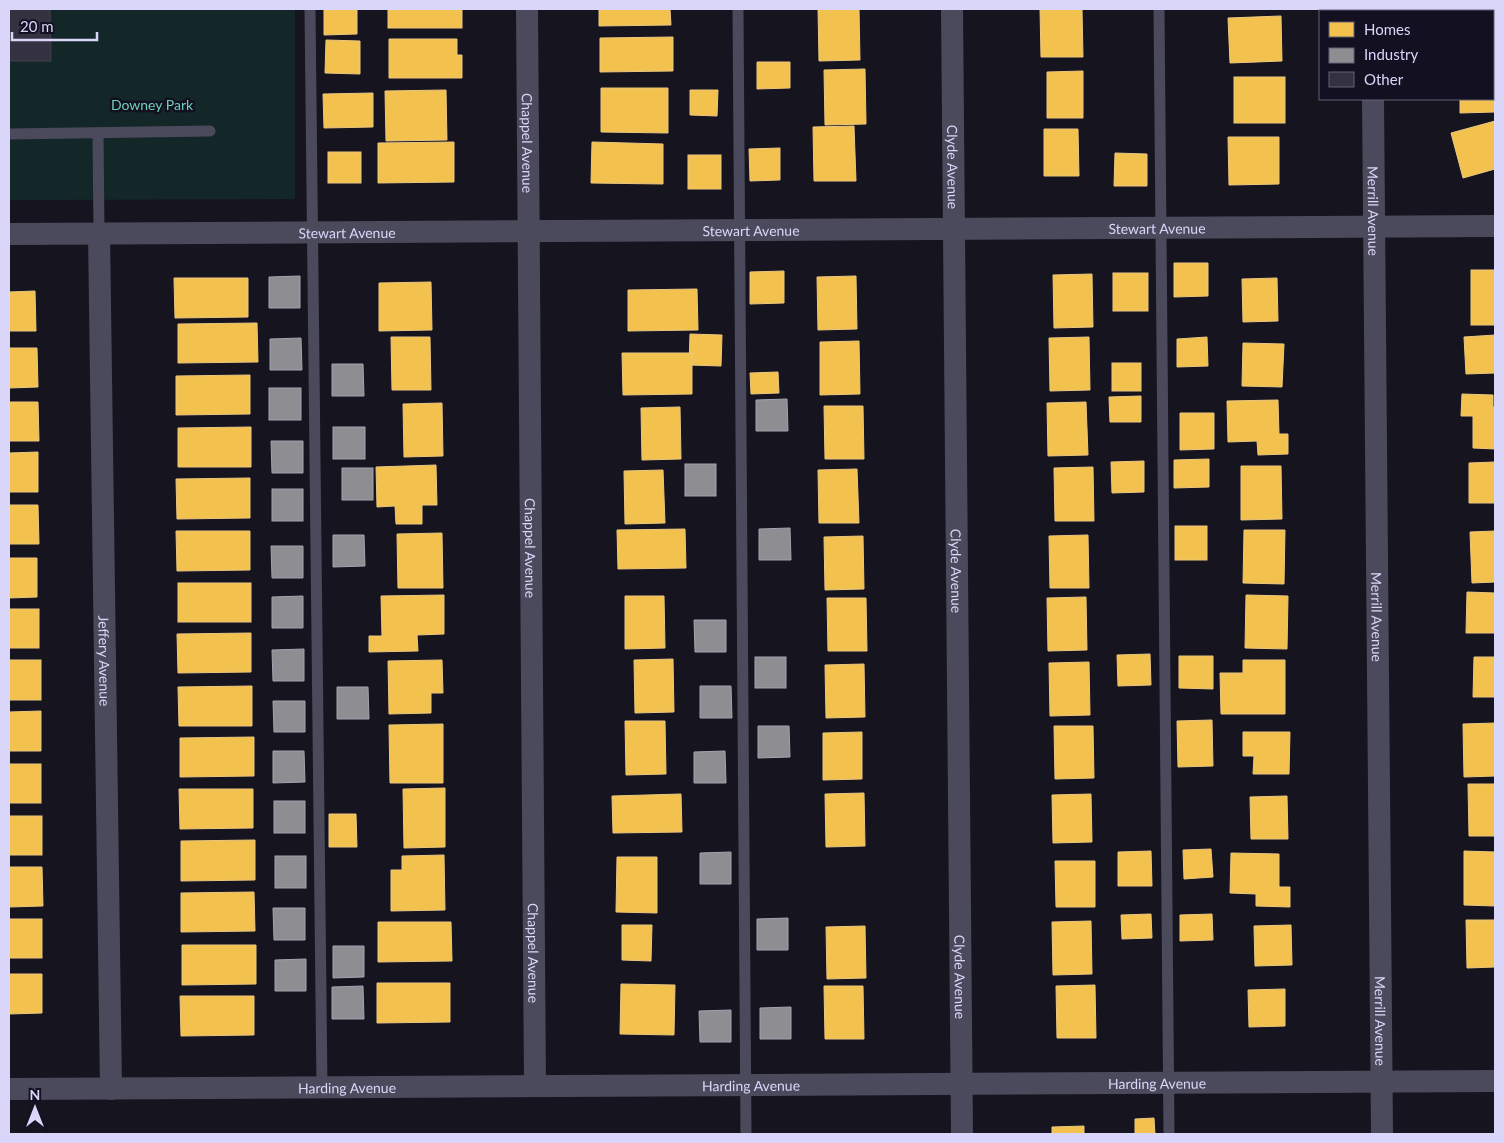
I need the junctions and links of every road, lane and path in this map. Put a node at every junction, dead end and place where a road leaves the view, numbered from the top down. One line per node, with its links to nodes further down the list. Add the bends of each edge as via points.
1 (310, 9): 16 (lane)
2 (527, 9): 14 (street, Chappel Avenue)
3 (738, 9): 15 (lane)
4 (952, 9): 13 (street, Clyde Avenue)
5 (1159, 9): 12 (lane)
6 (1373, 100): 10 (street, Merrill Avenue)
7 (210, 131): 8 (lane)
8 (98, 133): 9 (lane); 17 (lane)
9 (9, 134)
10 (1374, 226): 11 (street, Stewart Avenue); 12 (street, Stewart Avenue); 20 (street, Merrill Avenue)
11 (1495, 226)
12 (1160, 227): 13 (street, Stewart Avenue); 21 (lane)
13 (954, 229): 15 (street, Stewart Avenue); 22 (street, Clyde Avenue)
14 (528, 230): 15 (street, Stewart Avenue); 16 (street, Stewart Avenue); 24 (street, Chappel Avenue)
15 (740, 230): 23 (lane)
16 (312, 232): 17 (street, Stewart Avenue); 25 (lane)
17 (99, 233): 18 (street, Stewart Avenue); 27 (street, Jeffery Avenue)
18 (9, 234)
19 (1495, 1081): 20 (street, Harding Avenue)
20 (1381, 1082): 21 (street, Harding Avenue); 31 (street, Merrill Avenue)
21 (1169, 1083): 22 (street, Harding Avenue); 30 (lane)
22 (962, 1084): 23 (street, Harding Avenue); 29 (street, Clyde Avenue)
23 (746, 1085): 24 (street, Harding Avenue); 28 (lane)
24 (535, 1086): 25 (street, Harding Avenue)
25 (322, 1088): 27 (street, Harding Avenue)
26 (9, 1089): 27 (street, Harding Avenue)
27 (111, 1089)
28 (746, 1134)
29 (962, 1134)
30 (1169, 1134)
31 (1382, 1134)

